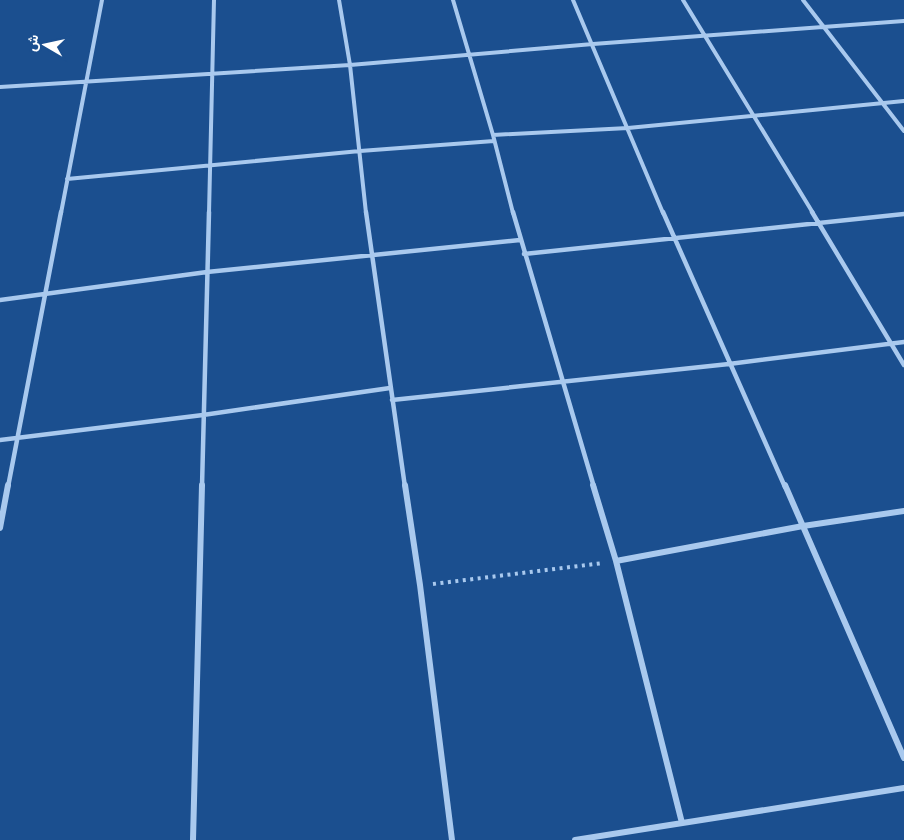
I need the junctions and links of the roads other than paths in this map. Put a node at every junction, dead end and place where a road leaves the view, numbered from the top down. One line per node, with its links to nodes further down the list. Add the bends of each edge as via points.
1 (102, 0): 15 (street)
2 (214, 0): 14 (street)
3 (339, 0): 13 (street)
4 (453, 0): 12 (street)
5 (573, 0): 11 (street)
6 (683, 0): 10 (street)
7 (803, 0): 9 (street)
8 (904, 21): 9 (street)
9 (825, 28): 10 (street); 18 (street)
10 (705, 37): 11 (street); 19 (street)
11 (593, 44): 12 (street); 20 (street)
12 (469, 54): 13 (street); 22 (street)
13 (350, 65): 14 (street); 24 (street)
14 (212, 74): 15 (street); 25 (street)
15 (86, 80): 16 (street); 26 (street)
16 (0, 87)
17 (904, 101): 18 (street)
18 (883, 103): 19 (street); 21 (street)
19 (756, 117): 20 (street); 28 (street)
20 (628, 128): 22 (street); 29 (street)
21 (904, 131)
22 (493, 135): 23 (street)
23 (494, 141): 24 (street); 30 (street)
24 (360, 151): 25 (street); 32 (street)
25 (210, 166): 26 (street); 33 (street)
26 (67, 178): 34 (street)
27 (904, 214): 28 (street)
28 (819, 223): 29 (street); 37 (street)
29 (674, 239): 31 (street); 38 (street)
30 (520, 240): 31 (street); 32 (street)
31 (524, 254): 40 (street)
32 (371, 256): 33 (street); 41 (street)
33 (207, 272): 34 (street); 43 (street)
34 (46, 294): 35 (street); 44 (street)
35 (0, 300)
36 (904, 342): 37 (street)
37 (892, 344): 38 (street); 39 (street)
38 (729, 364): 40 (street); 47 (street)
39 (904, 365)
40 (563, 380): 42 (street); 49 (street)
41 (390, 388): 42 (street); 43 (street)
42 (392, 400): 54 (street, via 420,585)
43 (203, 415): 44 (street); 53 (street)
44 (16, 438): 45 (street); 48 (street)
45 (0, 440)
46 (904, 511): 47 (street)
47 (803, 526): 49 (street); 50 (street)
48 (0, 528)
49 (616, 561): 52 (street)
50 (904, 758)
51 (904, 788): 52 (street)
52 (682, 823): 55 (street)
53 (193, 840)
54 (452, 840)
55 (575, 840)

